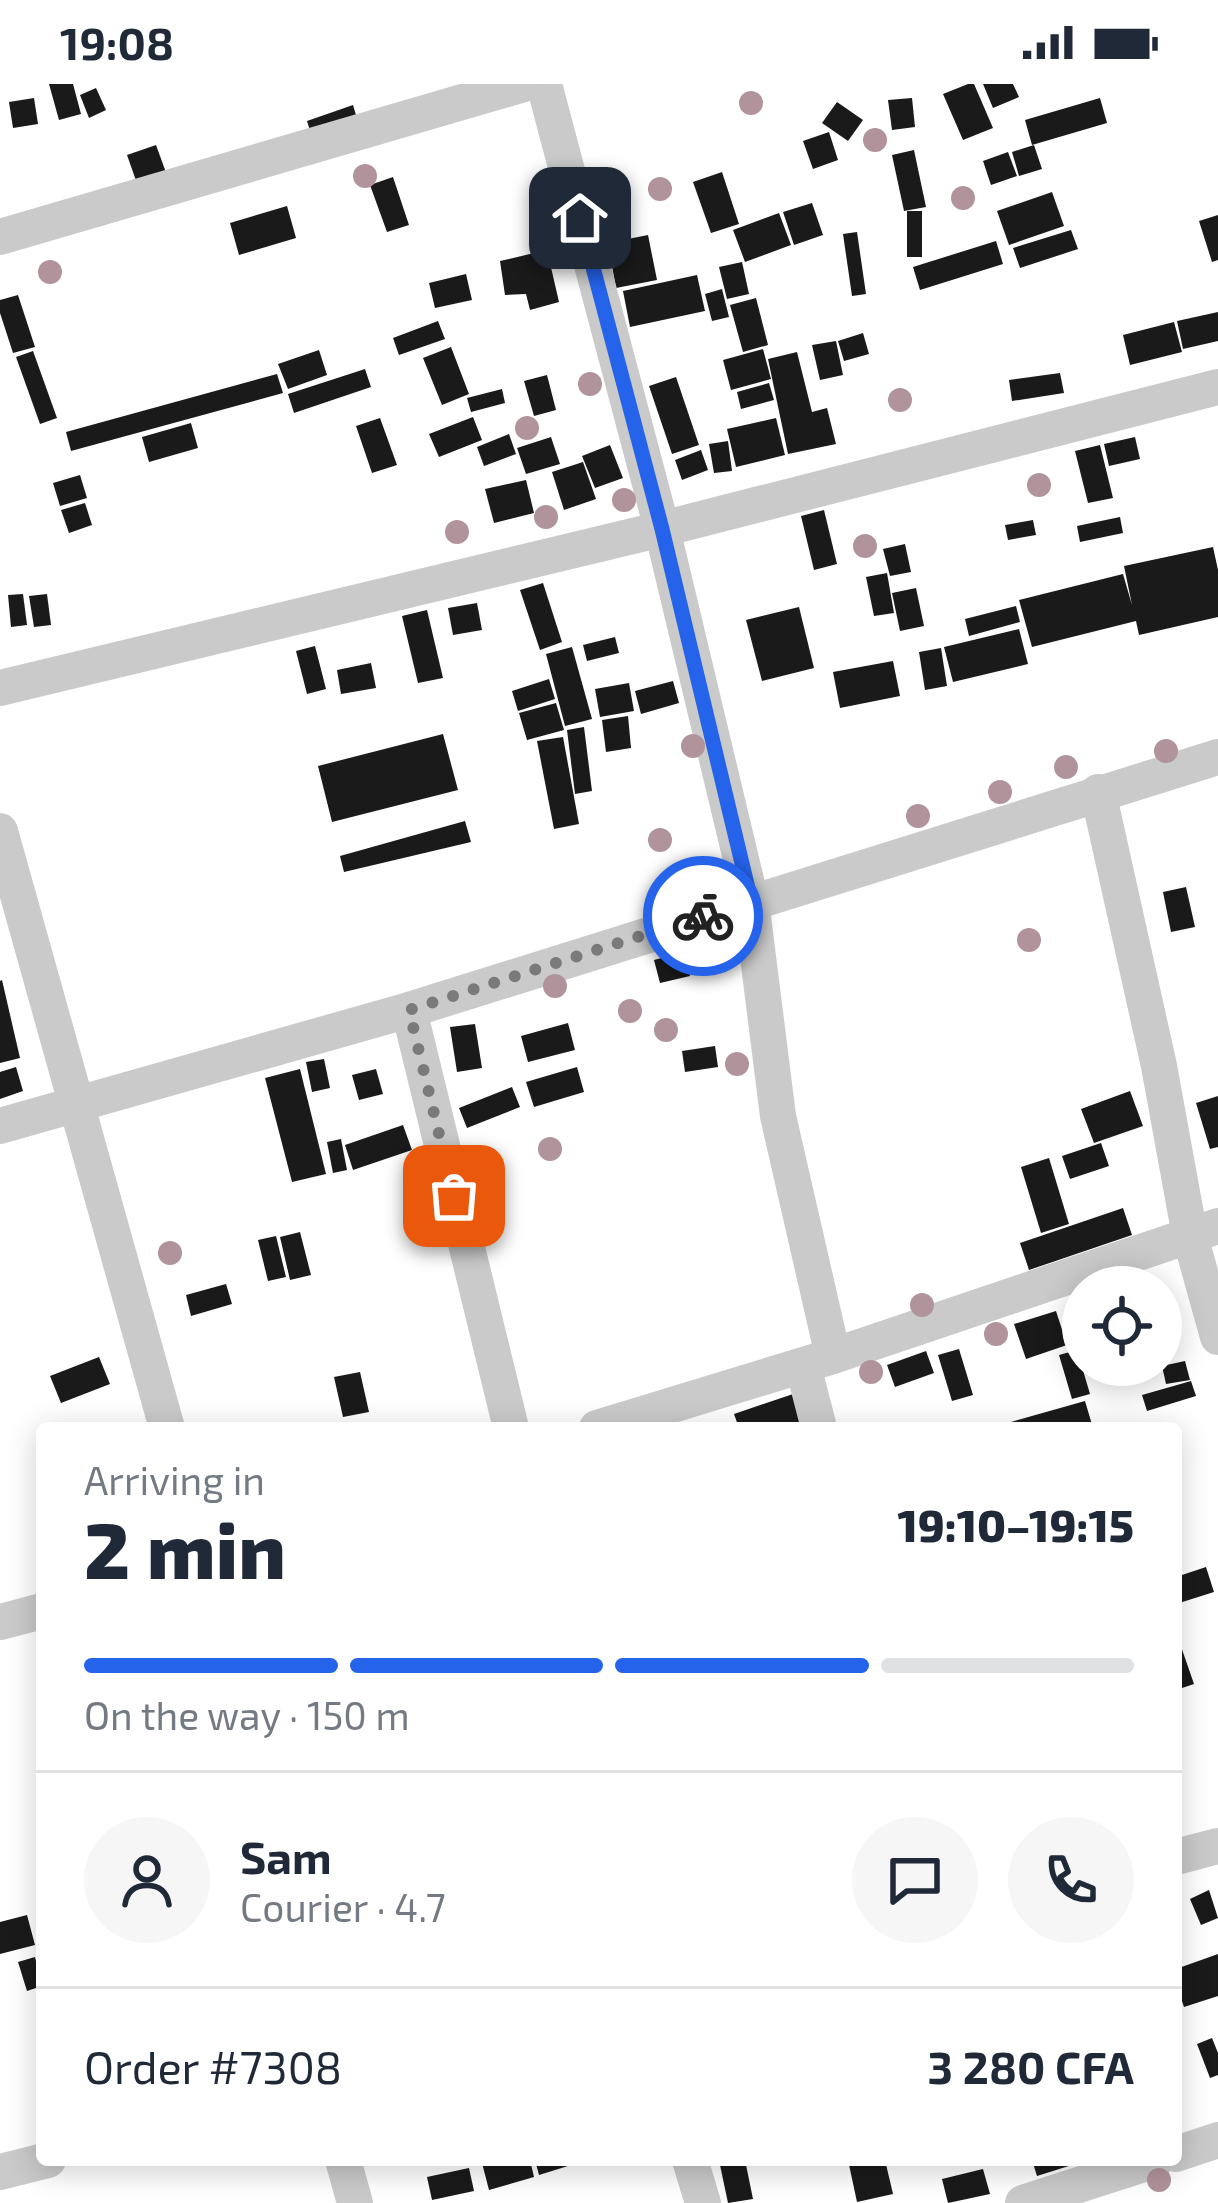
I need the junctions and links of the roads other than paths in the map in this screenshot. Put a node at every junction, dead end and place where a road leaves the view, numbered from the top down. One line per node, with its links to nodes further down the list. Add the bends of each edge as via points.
1 (524, 84): 3 (street)
2 (544, 84): 5 (street)
3 (0, 237)
4 (1218, 387): 5 (street)
5 (662, 529): 6 (street); 10 (street)
6 (0, 688)
7 (1218, 757): 8 (street)
8 (1098, 792): 10 (street); 14 (street)
9 (0, 831): 12 (street)
10 (751, 901): 11 (street); 16 (street)
11 (409, 1010): 12 (street); 18 (street)
12 (74, 1104): 13 (street); 17 (street)
13 (0, 1126)
14 (1204, 1231): 15 (street); 16 (street)
15 (1218, 1336)
16 (818, 1361): 19 (street); 20 (street)
17 (165, 1422)
18 (510, 1422)
19 (617, 1422)
20 (819, 1422)
21 (36, 1612): 22 (street)
22 (0, 1622)
23 (1218, 1846): 24 (street)
24 (1182, 1855)
25 (1218, 2140): 26 (street)
26 (1182, 2151)
27 (36, 2163): 31 (street)
28 (345, 2166): 32 (street)
29 (692, 2166): 33 (street)
30 (1137, 2166): 34 (street)
31 (0, 2172)
32 (355, 2203)
33 (703, 2203)
34 (1023, 2203)

